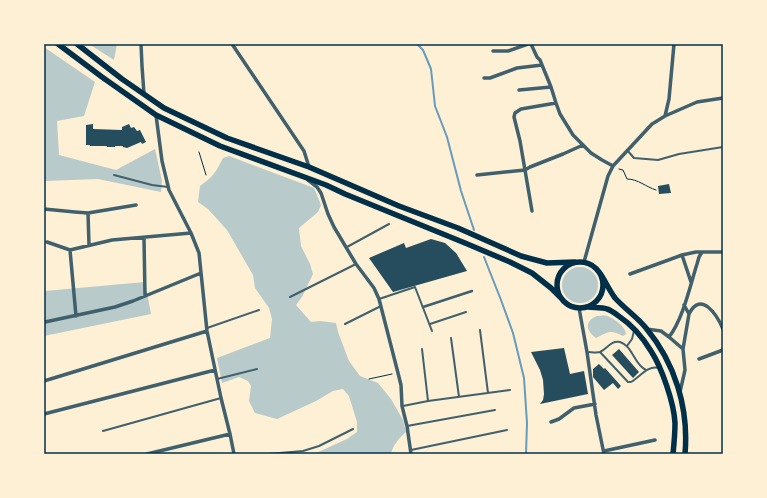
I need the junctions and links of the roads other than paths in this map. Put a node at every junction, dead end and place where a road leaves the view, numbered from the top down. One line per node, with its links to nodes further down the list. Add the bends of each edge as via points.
1 (58, 44): 16 (main road)
2 (77, 44): 13 (main road)
3 (141, 44): 13 (street)
4 (232, 44): 22 (street, via 304,151)
5 (528, 44): 8 (street, via 508,51)
6 (532, 44): 9 (street)
7 (674, 44): 17 (street)
8 (493, 50)
9 (542, 65): 10 (street, via 517,68); 11 (street)
10 (484, 78)
11 (551, 87): 12 (street); 15 (street)
12 (519, 90)
13 (144, 95): 22 (main road, via 164,108 227,138)
14 (723, 98): 17 (street, via 697,102)
15 (556, 103): 18 (street, via 573,135); 23 (street, via 521,109 515,113)
16 (156, 115): 26 (main road, via 220,146); 27 (street)
17 (665, 116): 20 (street, via 652,124)
18 (583, 145): 21 (street); 23 (street)
19 (723, 147): 20 (lane, via 658,160 634,158)
20 (627, 150): 21 (street)
21 (612, 166): 43 (street)
22 (309, 167): 42 (main road, via 521,256 547,263)
23 (525, 170): 25 (street); 30 (street)
24 (114, 175): 27 (lane)
25 (477, 175)
26 (304, 177): 37 (street, via 322,193 334,227); 52 (main road, via 510,262 532,273)
27 (168, 187): 33 (street)
28 (136, 205): 31 (street)
29 (44, 209): 31 (street)
30 (532, 210)
31 (88, 213): 36 (street)
32 (389, 224): 37 (lane)
33 (191, 233): 34 (street); 46 (street, via 199,253)
34 (144, 238): 36 (street, via 112,240); 50 (street)
35 (47, 242): 38 (street)
36 (89, 245): 38 (street)
37 (347, 247): 44 (street)
38 (70, 250): 62 (street)
39 (702, 252): 40 (street); 41 (street); 48 (street)
40 (723, 252)
41 (682, 255): 47 (street); 48 (street)
42 (575, 262): 43 (main road); 52 (main road, via 567,265 558,276 556,284)
43 (584, 262): 45 (main road)
44 (356, 264): 51 (lane); 53 (street)
45 (599, 272): 57 (main road, via 603,280 603,290 593,305); 67 (main road, via 614,297)
46 (201, 273): 50 (street); 69 (street)
47 (630, 274)
48 (691, 282): 54 (street)
49 (472, 291): 56 (street)
50 (145, 296): 62 (street, via 115,307)
51 (290, 297)
52 (560, 297): 58 (main road, via 566,304)
53 (379, 299): 55 (street); 56 (lane, via 415,287)
54 (684, 305): 61 (street); 72 (street)
55 (381, 306): 64 (lane); 94 (street, via 401,385)
56 (423, 306): 65 (lane)
57 (588, 307): 58 (main road); 66 (main road, via 607,309)
58 (579, 308): 78 (street)
59 (259, 310): 69 (lane)
60 (466, 312): 65 (lane)
61 (689, 314): 68 (street, via 695,305 705,305 715,313); 76 (street)
62 (76, 316): 63 (street)
63 (45, 322)
64 (345, 324)
65 (430, 324): 71 (lane)
66 (634, 329): 74 (lane); 81 (main road)
67 (646, 329): 72 (street, via 661,331); 89 (main road, via 664,353)
68 (723, 329)
69 (206, 330): 83 (street); 86 (street)
70 (480, 330): 88 (lane)
71 (432, 331)
72 (669, 337): 76 (street)
73 (451, 338): 90 (lane)
74 (627, 346): 79 (lane, via 616,342); 84 (lane)
75 (422, 349): 92 (lane)
76 (683, 349): 89 (street, via 685,370)
77 (723, 350): 80 (street)
78 (587, 352): 79 (lane); 93 (street)
79 (600, 352): 84 (lane, via 628,382)
80 (699, 359)
81 (660, 368): 84 (lane); 109 (main road, via 674,413)
82 (257, 369): 85 (lane)
83 (215, 370): 85 (street); 96 (street)
84 (646, 370)
85 (217, 379): 91 (street)
86 (44, 381)
87 (510, 390): 88 (lane)
88 (488, 393): 90 (lane)
89 (680, 393): 110 (main road, via 685,417)
90 (459, 397): 92 (lane)
91 (221, 398): 101 (lane); 102 (street)
92 (428, 401): 94 (lane)
93 (595, 404): 97 (street, via 574,408); 105 (street)
94 (402, 406): 98 (street)
95 (495, 410): 98 (lane)
96 (44, 414)
97 (551, 422)
98 (407, 426): 104 (street)
99 (353, 430): 108 (lane, via 303,451)
100 (507, 430): 104 (lane)
101 (103, 431)
102 (230, 434): 106 (street); 107 (street)
103 (655, 440): 105 (street)
104 (410, 452)
105 (604, 452)
106 (147, 454)
107 (234, 454)
108 (268, 454)
109 (673, 454)
110 (685, 454)

